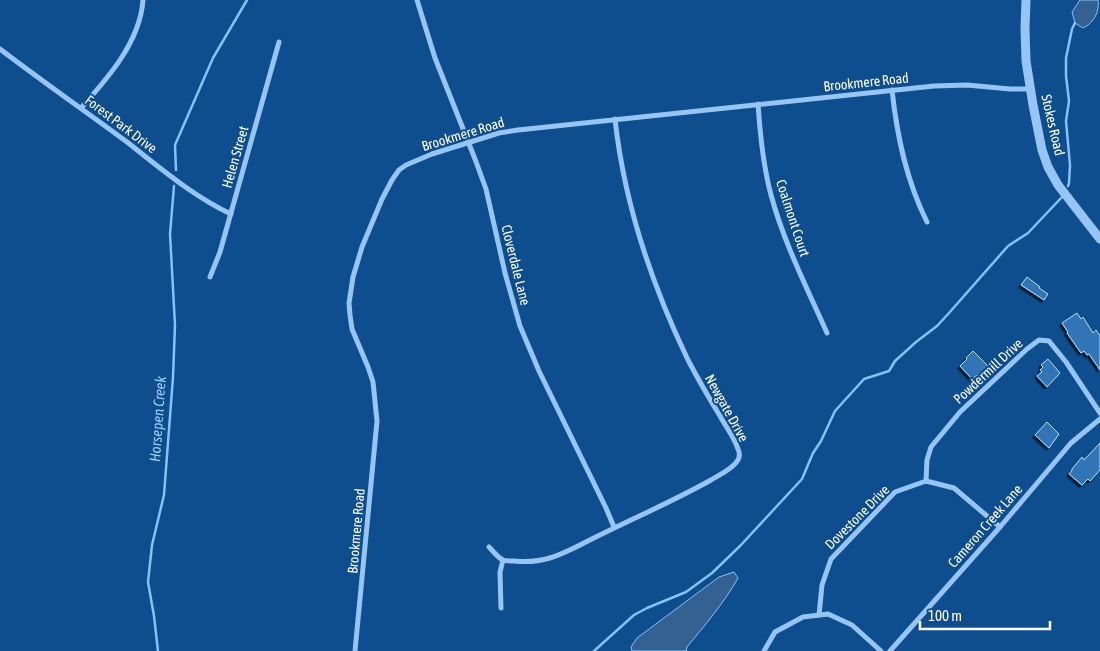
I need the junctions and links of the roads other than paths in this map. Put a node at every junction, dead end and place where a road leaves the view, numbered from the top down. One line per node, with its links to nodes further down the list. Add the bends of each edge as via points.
1 (143, 0): 9 (street, via 135,32 126,48)
2 (418, 0): 11 (street, Cloverdale Lane, via 435,58)
3 (1026, 0): 6 (street, Stokes Road, via 1026,61)
4 (279, 42): 12 (street, Helen Street)
5 (0, 49): 9 (street, Forest Park Drive)
6 (1030, 89): 7 (street, Brookmere Road, via 967,85); 14 (street, Stokes Road, via 1048,167)
7 (892, 90): 8 (street, Brookmere Road); 13 (street, via 904,163)
8 (758, 104): 10 (street, Brookmere Road); 16 (street, Coalmont Court, via 771,195 794,260)
9 (81, 108): 12 (street, Forest Park Drive, via 215,207)
10 (615, 119): 11 (street, Brookmere Road, via 518,130); 20 (street, Newgate Drive, via 630,201 669,318 688,361 740,455 732,467 708,481)
11 (468, 142): 20 (street, Cloverdale Lane, via 486,189 520,326); 26 (street, Brookmere Road, via 413,161 395,174 373,218 353,277 352,329 373,382 377,421)
12 (231, 214): 15 (street, Helen Street)
13 (927, 222)
14 (1100, 239)
15 (210, 277)
16 (827, 333)
17 (1100, 413): 19 (street, Powdermill Drive, via 1049,340 1039,340 960,412 931,447)
18 (1100, 419): 21 (street, Cameron Creek Lane, via 1071,443)
19 (926, 481): 21 (street, via 954,488); 25 (street, Dovestone Drive, via 895,492 831,558 822,585)
20 (614, 527): 23 (street, Newgate Drive, via 548,559)
21 (1000, 527): 29 (street, Cameron Creek Lane)
22 (489, 547): 23 (street)
23 (503, 560): 24 (street)
24 (501, 608)
25 (819, 615): 27 (street, via 803,617 775,632); 28 (street, via 828,614 852,625)
26 (356, 651)
27 (764, 651)
28 (881, 651)
29 (890, 651)

